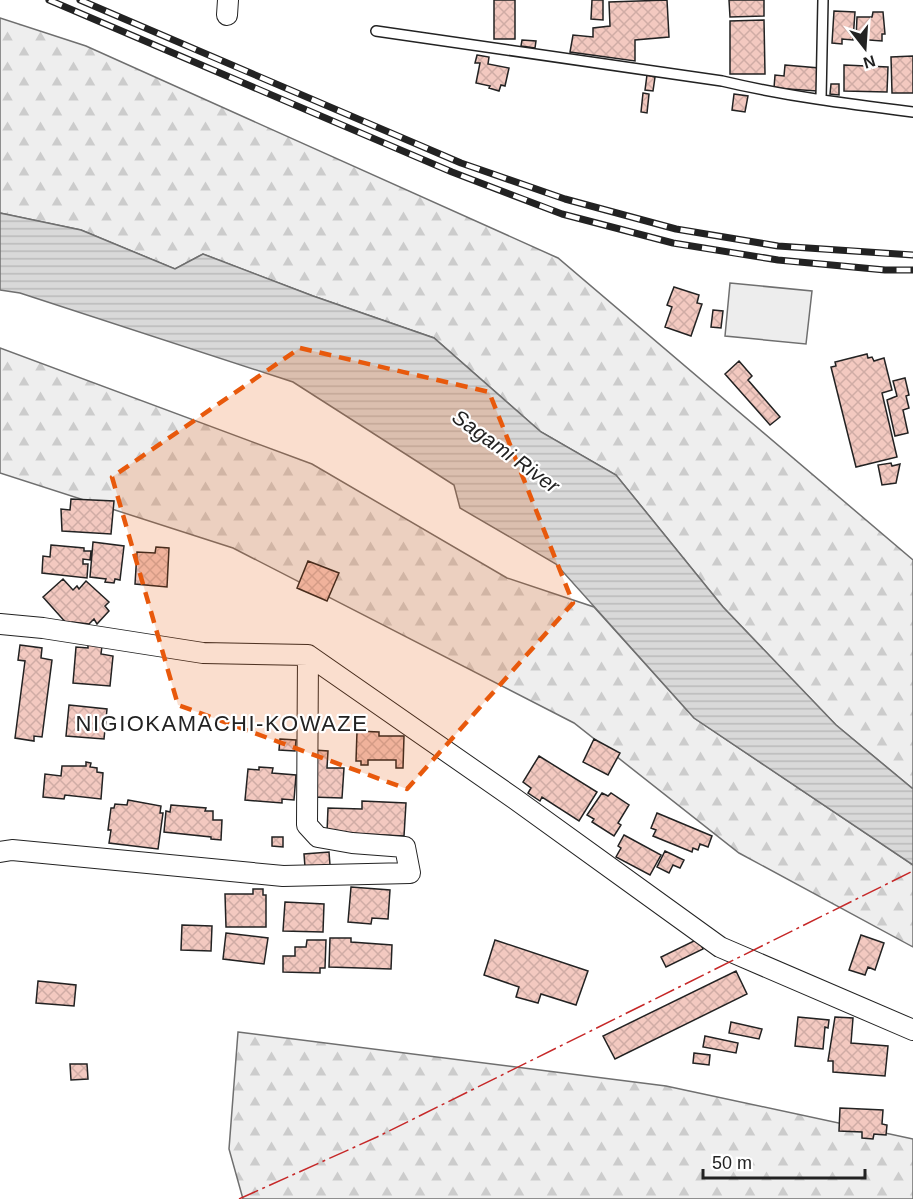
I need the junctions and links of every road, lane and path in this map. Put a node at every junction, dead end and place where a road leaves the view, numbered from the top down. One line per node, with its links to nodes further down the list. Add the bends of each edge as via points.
1 (823, 0): 3 (lane)
2 (376, 31): 3 (lane)
3 (820, 99): 4 (lane)
4 (913, 112)
5 (0, 624): 6 (street, via 203,653)
6 (308, 655): 7 (street, via 307,825 318,837 405,847 410,873 283,876 12,850); 8 (street, via 720,947)
7 (0, 852)
8 (913, 1030)

